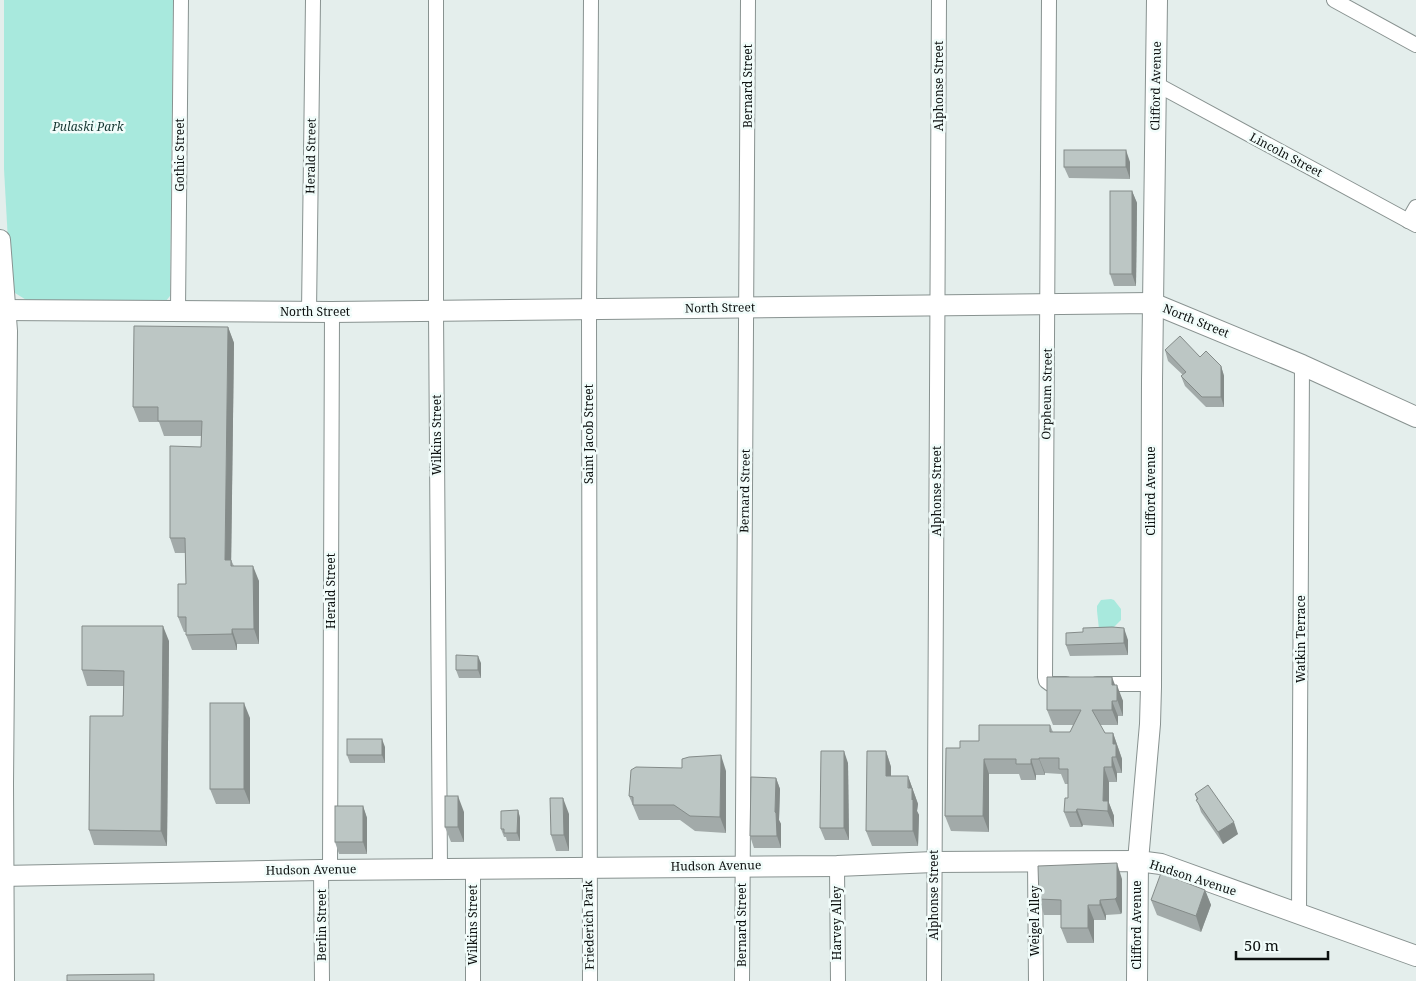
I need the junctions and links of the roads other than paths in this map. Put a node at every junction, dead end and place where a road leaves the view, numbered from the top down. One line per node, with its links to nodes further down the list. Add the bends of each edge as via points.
1 (181, 0): 20 (street, Gothic Street)
2 (312, 0): 22 (street, Herald Street)
3 (436, 0): 24 (street, Wilkins Street)
4 (591, 0): 21 (street, Saint Jacob Street)
5 (748, 0): 18 (street, Bernard Street)
6 (940, 0): 17 (street, Alphonse Street)
7 (1049, 0): 16 (street, Orpheum Street)
8 (1157, 0): 11 (main road, Clifford Avenue)
9 (1334, 0): 10 (street)
10 (1416, 45)
11 (1156, 84): 13 (street, Lincoln Street); 15 (main road, Clifford Avenue)
12 (1416, 207): 13 (street)
13 (1412, 223)
14 (0, 240): 19 (main road)
15 (1152, 303): 16 (main road, North Street); 25 (main road, North Street); 27 (main road, Clifford Avenue)
16 (1048, 304): 17 (main road, North Street); 27 (street, Orpheum Street, via 1044,677 1050,684)
17 (938, 305): 18 (main road, North Street); 30 (street, Alphonse Street)
18 (747, 308): 21 (main road, North Street); 31 (street, Bernard Street)
19 (3, 310): 20 (main road, North Street); 37 (main road)
20 (178, 310): 22 (main road, North Street)
21 (588, 310): 24 (main road, North Street); 33 (street, Saint Jacob Street)
22 (309, 312): 23 (main road, North Street)
23 (332, 312): 24 (main road, North Street); 36 (street, Herald Street)
24 (436, 312): 34 (street, Wilkins Street)
25 (1302, 365): 26 (main road, North Street); 38 (street, Watkin Terrace)
26 (1416, 417)
27 (1151, 684): 29 (main road, Clifford Avenue)
28 (1035, 861): 29 (main road, Hudson Avenue); 30 (main road, Hudson Avenue); 47 (street, Weigel Alley)
29 (1138, 861): 38 (main road, Hudson Avenue, via 1161,864); 48 (main road, Clifford Avenue)
30 (934, 862): 32 (main road, Hudson Avenue); 46 (street, Alphonse Street)
31 (742, 866): 32 (main road, Hudson Avenue); 33 (main road, Hudson Avenue); 44 (street, Bernard Street)
32 (837, 866): 45 (street, Harvey Alley)
33 (589, 868): 35 (main road, Hudson Avenue); 43 (street, Friederich Park)
34 (440, 869): 35 (main road, Hudson Avenue); 36 (main road, Hudson Avenue)
35 (473, 869): 42 (street, Wilkins Street)
36 (326, 870): 37 (main road, Hudson Avenue); 41 (street, Berlin Street)
37 (2, 876): 40 (main road)
38 (1299, 913): 39 (main road, Hudson Avenue)
39 (1416, 956)
40 (4, 981)
41 (322, 981)
42 (473, 981)
43 (590, 981)
44 (742, 981)
45 (838, 981)
46 (934, 981)
47 (1036, 981)
48 (1137, 981)

